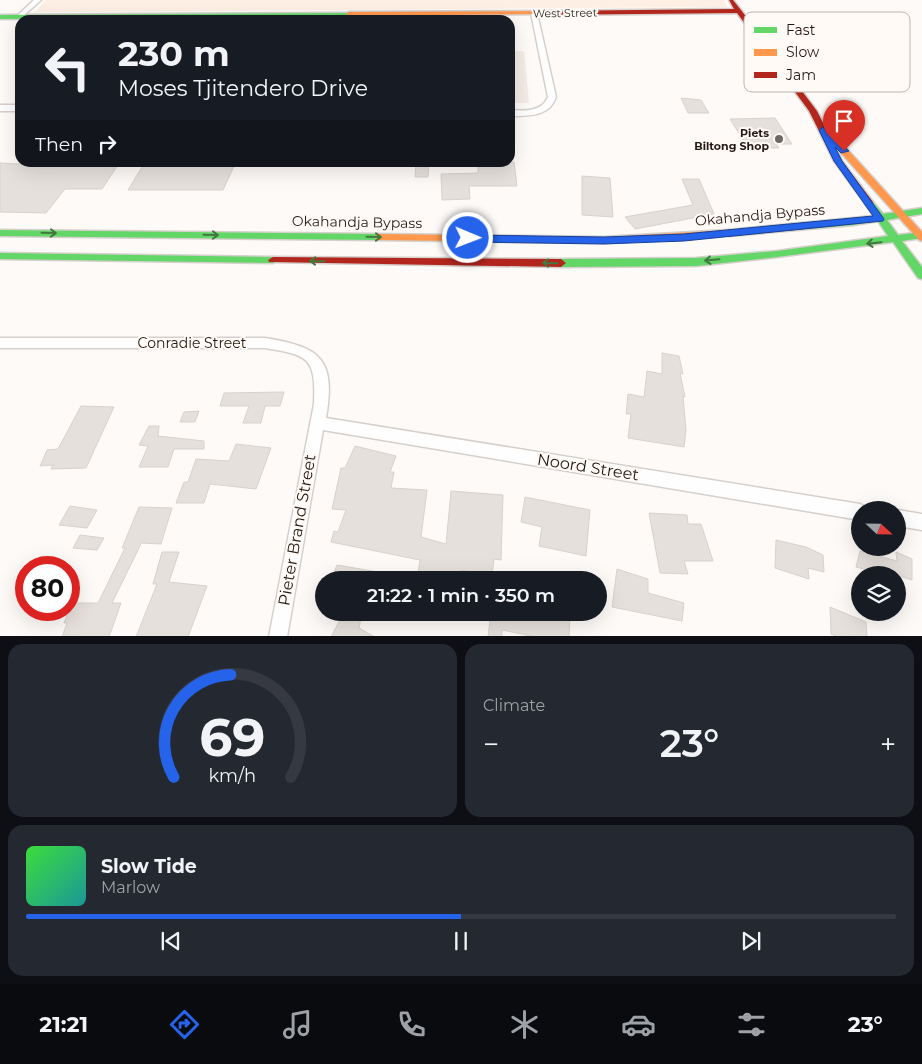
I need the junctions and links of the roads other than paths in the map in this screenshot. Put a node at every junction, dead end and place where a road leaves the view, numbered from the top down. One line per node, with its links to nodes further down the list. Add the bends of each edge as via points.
1 (38, 0): 5 (street)
2 (731, 0): 3 (main road)
3 (739, 11): 4 (main road, West Street); 9 (main road)
4 (534, 13): 6 (main road, West Street); 13 (street, via 552,97 544,109)
5 (21, 15)
6 (191, 15)
7 (15, 16): 8 (main road, West Street)
8 (0, 17)
9 (744, 18)
10 (799, 92): 14 (main road)
11 (0, 108): 12 (street)
12 (15, 108)
13 (515, 113)
14 (823, 130): 16 (main road); 17 (main road, via 838,161)
15 (922, 211): 16 (main road, Okahandja Bypass)
16 (903, 215): 17 (main road, Okahandja Bypass); 19 (main road)
17 (880, 219): 18 (main road, Okahandja Bypass, one-way to 17, via 604,240 684,238); 20 (main road)
18 (0, 232)
19 (921, 236): 20 (main road)
20 (895, 240): 21 (main road, one-way to 21, via 696,262 614,264); 22 (main road)
21 (0, 256)
22 (922, 275)
23 (0, 343): 24 (street, Conradie Street, via 265,343 301,350 314,358 320,367 323,382)
24 (317, 423): 25 (street, Noord Street); 28 (street, Pieter Brand Street)
25 (851, 511)
26 (906, 519): 27 (street)
27 (922, 522)
28 (278, 636)

